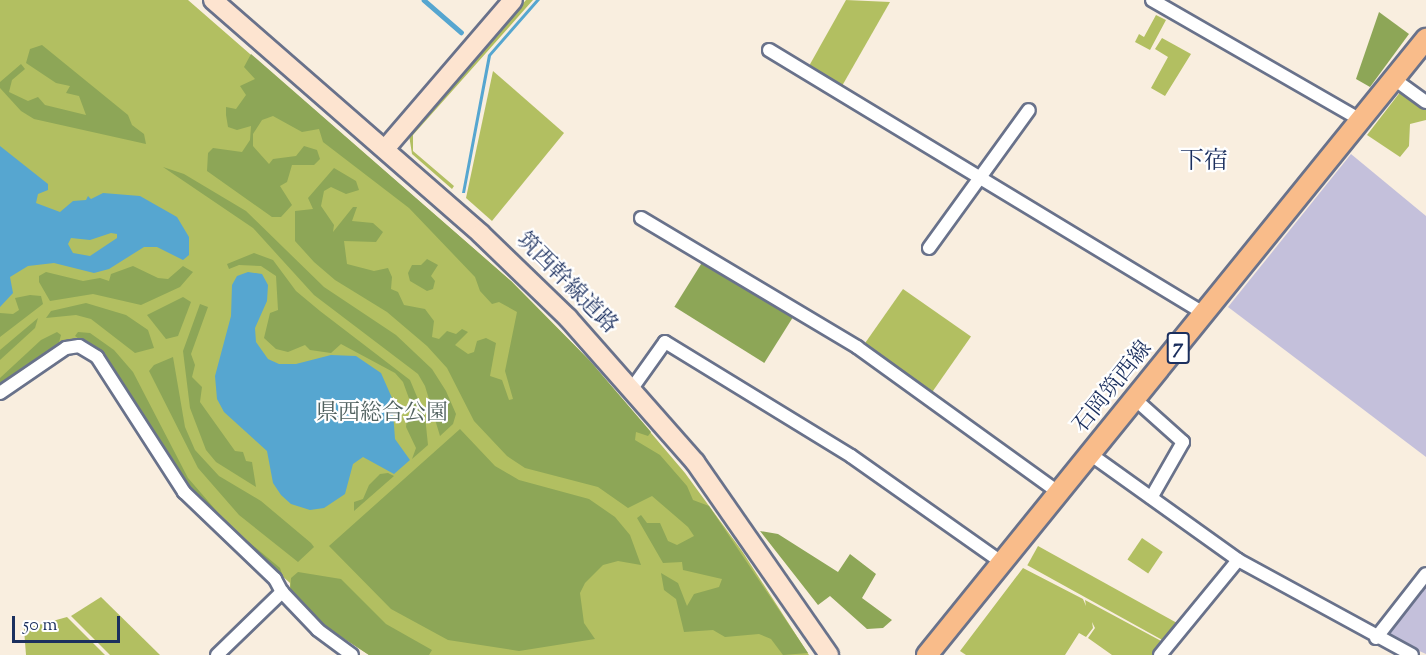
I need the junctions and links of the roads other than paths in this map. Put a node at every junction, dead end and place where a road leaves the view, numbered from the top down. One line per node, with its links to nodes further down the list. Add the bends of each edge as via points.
1 (213, 0): 10 (street, 筑西幹線道路)
2 (513, 0): 10 (street)
3 (1152, 0): 9 (street)
4 (1426, 39): 6 (main road, 石岡筑西線 / 7)
5 (769, 50): 11 (street)
6 (1394, 79): 7 (street); 9 (main road, 石岡筑西線 / 7)
7 (1426, 102)
8 (1029, 110): 11 (street)
9 (1361, 120): 14 (main road, 石岡筑西線 / 7)
10 (384, 149): 15 (street, 筑西幹線道路, via 521,272)
11 (980, 178): 13 (street); 14 (street)
12 (641, 218): 19 (street, via 857,347)
13 (929, 248)
14 (1205, 314): 17 (main road, 石岡筑西線 / 7)
15 (633, 387): 22 (street, via 665,342 851,456); 28 (street, 筑西幹線道路, via 695,462)
16 (0, 393): 24 (street, via 66,348 79,346 97,357 184,492 275,579)
17 (1136, 400): 18 (main road, 石岡筑西線 / 7); 20 (street, via 1183,442)
18 (1090, 454): 19 (main road, 石岡筑西線 / 7); 20 (street)
19 (1059, 492): 22 (main road, 石岡筑西線 / 7)
20 (1151, 498): 21 (street)
21 (1238, 560): 25 (street); 30 (street)
22 (1001, 562): 29 (main road, 石岡筑西線 / 7)
23 (1426, 574): 25 (street)
24 (282, 592): 26 (street); 27 (street, via 318,630)
25 (1376, 638): 31 (street)
26 (217, 655)
27 (352, 655)
28 (829, 655)
29 (927, 655)
30 (1160, 655)
31 (1412, 655)

